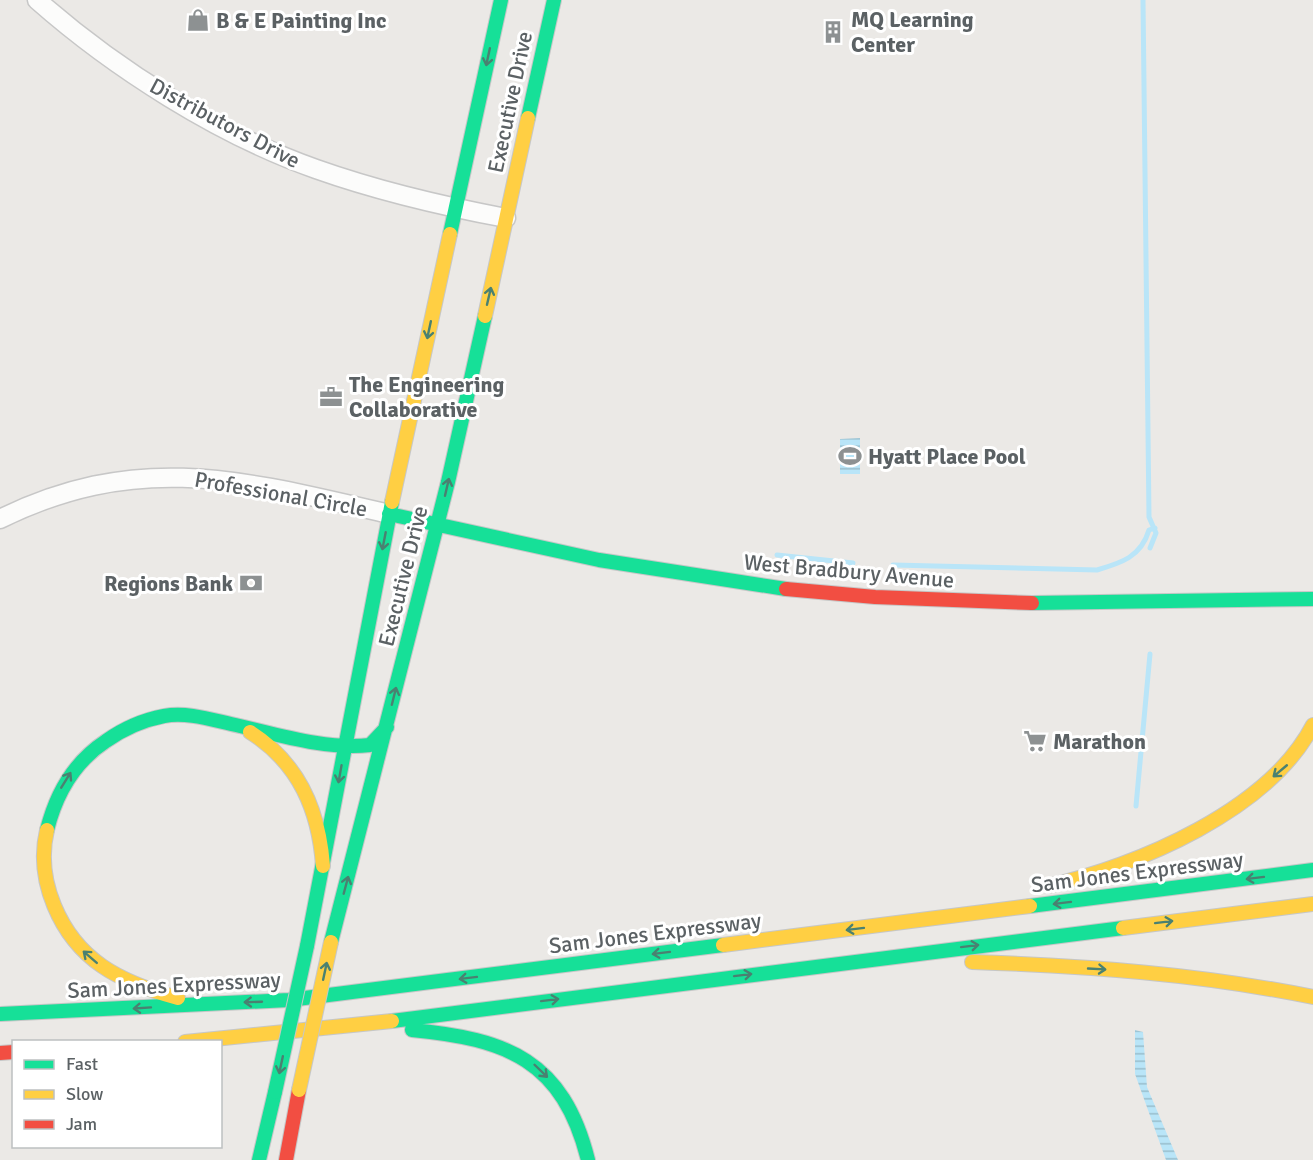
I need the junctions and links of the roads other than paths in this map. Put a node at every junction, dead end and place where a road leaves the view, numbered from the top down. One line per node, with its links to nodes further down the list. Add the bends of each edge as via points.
1 (37, 0): 4 (street, Distributors Drive, via 123,68 267,150 342,178)
2 (501, 0): 4 (main road, Executive Drive, one-way to 4)
3 (554, 0): 5 (main road, Executive Drive)
4 (455, 208): 5 (street, Distributors Drive); 6 (main road, Executive Drive, one-way to 6)
5 (506, 218): 8 (main road, Executive Drive, one-way to 5)
6 (389, 514): 7 (street, Professional Circle, via 258,485 189,476 137,478 90,487); 8 (main road, West Bradbury Avenue); 13 (main road, Executive Drive, one-way to 13)
7 (0, 519)
8 (438, 525): 9 (main road, West Bradbury Avenue, via 654,569 842,594 964,602); 12 (main road, Executive Drive, one-way to 8)
9 (1313, 599)
10 (238, 725): 13 (main road); 14 (main road, via 259,736 283,757 303,785 319,828); 20 (main road, one-way to 10, via 140,988 102,967 78,945 60,919 48,889 45,832 54,802 70,773 104,739 125,727 180,714)
11 (1313, 725): 17 (main road, one-way to 17, via 1304,745 1283,770 1203,824 1117,867)
12 (387, 727): 13 (main road, via 369,745); 25 (main road, Executive Drive, one-way to 12, bridge, via 331,942)
13 (344, 748): 14 (main road, Executive Drive, one-way to 14)
14 (323, 866): 24 (main road, Executive Drive, one-way to 24, bridge)
15 (1313, 870): 17 (main road, Sam Jones Expressway, one-way to 17)
16 (1313, 904): 18 (main road, one-way to 16)
17 (913, 921): 20 (main road, Sam Jones Expressway, one-way to 20, via 289,1000)
18 (871, 959): 19 (main road, one-way to 19, via 1143,972 1238,982); 22 (main road, one-way to 18)
19 (1313, 997)
20 (201, 1004): 21 (main road, Sam Jones Expressway, one-way to 21)
21 (0, 1014)
22 (367, 1024): 23 (main road); 26 (main road, one-way to 26, via 471,1037 518,1053 561,1093 579,1126)
23 (196, 1040)
24 (259, 1160)
25 (286, 1160)
26 (588, 1160)

